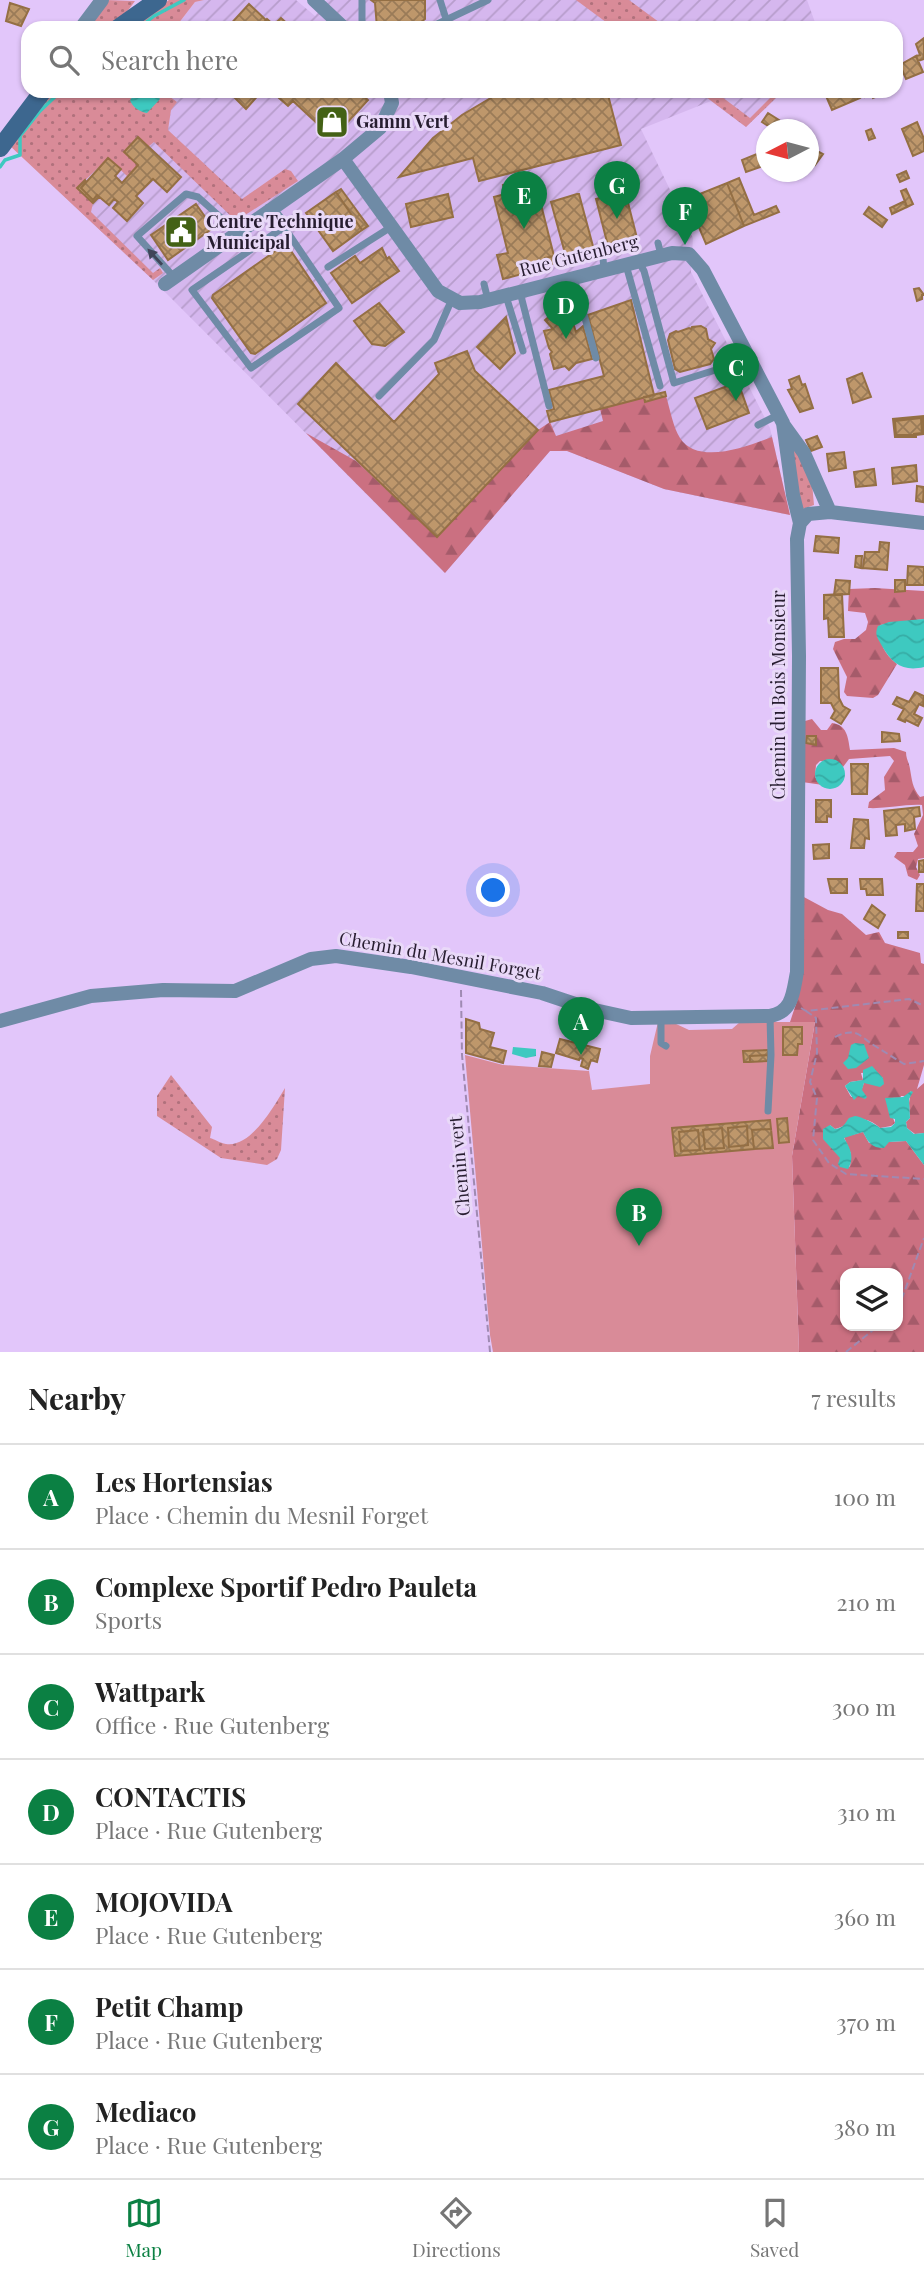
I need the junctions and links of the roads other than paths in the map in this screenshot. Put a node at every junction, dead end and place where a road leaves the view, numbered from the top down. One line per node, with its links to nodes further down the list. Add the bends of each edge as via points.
1 (102, 0): 11 (street)
2 (146, 0): 9 (main road)
3 (158, 0): 9 (main road)
4 (314, 0): 13 (street)
5 (329, 0): 14 (street)
6 (362, 0): 15 (lane)
7 (440, 0): 10 (lane)
8 (488, 0): 10 (lane)
9 (134, 15): 12 (main road)
10 (446, 19): 16 (lane)
11 (86, 21)
12 (127, 21)
13 (337, 21)
14 (339, 21)
15 (362, 21)
16 (442, 21)
17 (38, 98): 19 (main road)
18 (391, 98): 20 (street, via 380,128)
19 (0, 148)
20 (343, 159): 21 (street); 23 (street)
21 (270, 210): 22 (street); 24 (street)
22 (285, 227): 22 (lane, via 192,289 251,368 338,307)
23 (391, 227): 26 (lane); 31 (street, via 438,291)
24 (237, 233): 28 (street); 28 (lane, one-way to 24, via 137,236 186,194 198,197)
25 (632, 263): 27 (street, Rue Gutenberg, via 603,264); 35 (lane, via 644,271 674,383); 36 (lane); 39 (street, Rue Gutenberg, via 660,249 689,254 703,270)
26 (328, 267)
27 (574, 278): 30 (street, Rue Gutenberg); 34 (lane)
28 (169, 281)
29 (484, 284): 32 (lane)
30 (513, 293): 32 (street, Rue Gutenberg); 33 (lane); 38 (lane)
31 (452, 299): 32 (street, Rue Gutenberg, via 460,303); 37 (lane, via 434,340)
32 (488, 300)
33 (523, 351)
34 (596, 358)
35 (725, 367)
36 (660, 386)
37 (379, 396)
38 (549, 406)
39 (780, 419): 40 (lane); 41 (street, via 804,453); 42 (street, Rue Gutenberg)
40 (758, 425)
41 (830, 512): 42 (street, via 808,513); 43 (street)
42 (800, 523): 44 (street, Chemin du Bois Monsieur, via 797,972 791,1002 782,1013)
43 (924, 523)
44 (771, 1016): 45 (street, Chemin du Mesnil Forget); 48 (lane)
45 (661, 1018): 46 (street, Chemin du Mesnil Forget, via 614,1015 542,993 336,956 311,959 235,991 91,996); 47 (lane)
46 (0, 1021)
47 (666, 1046)
48 (768, 1111)

